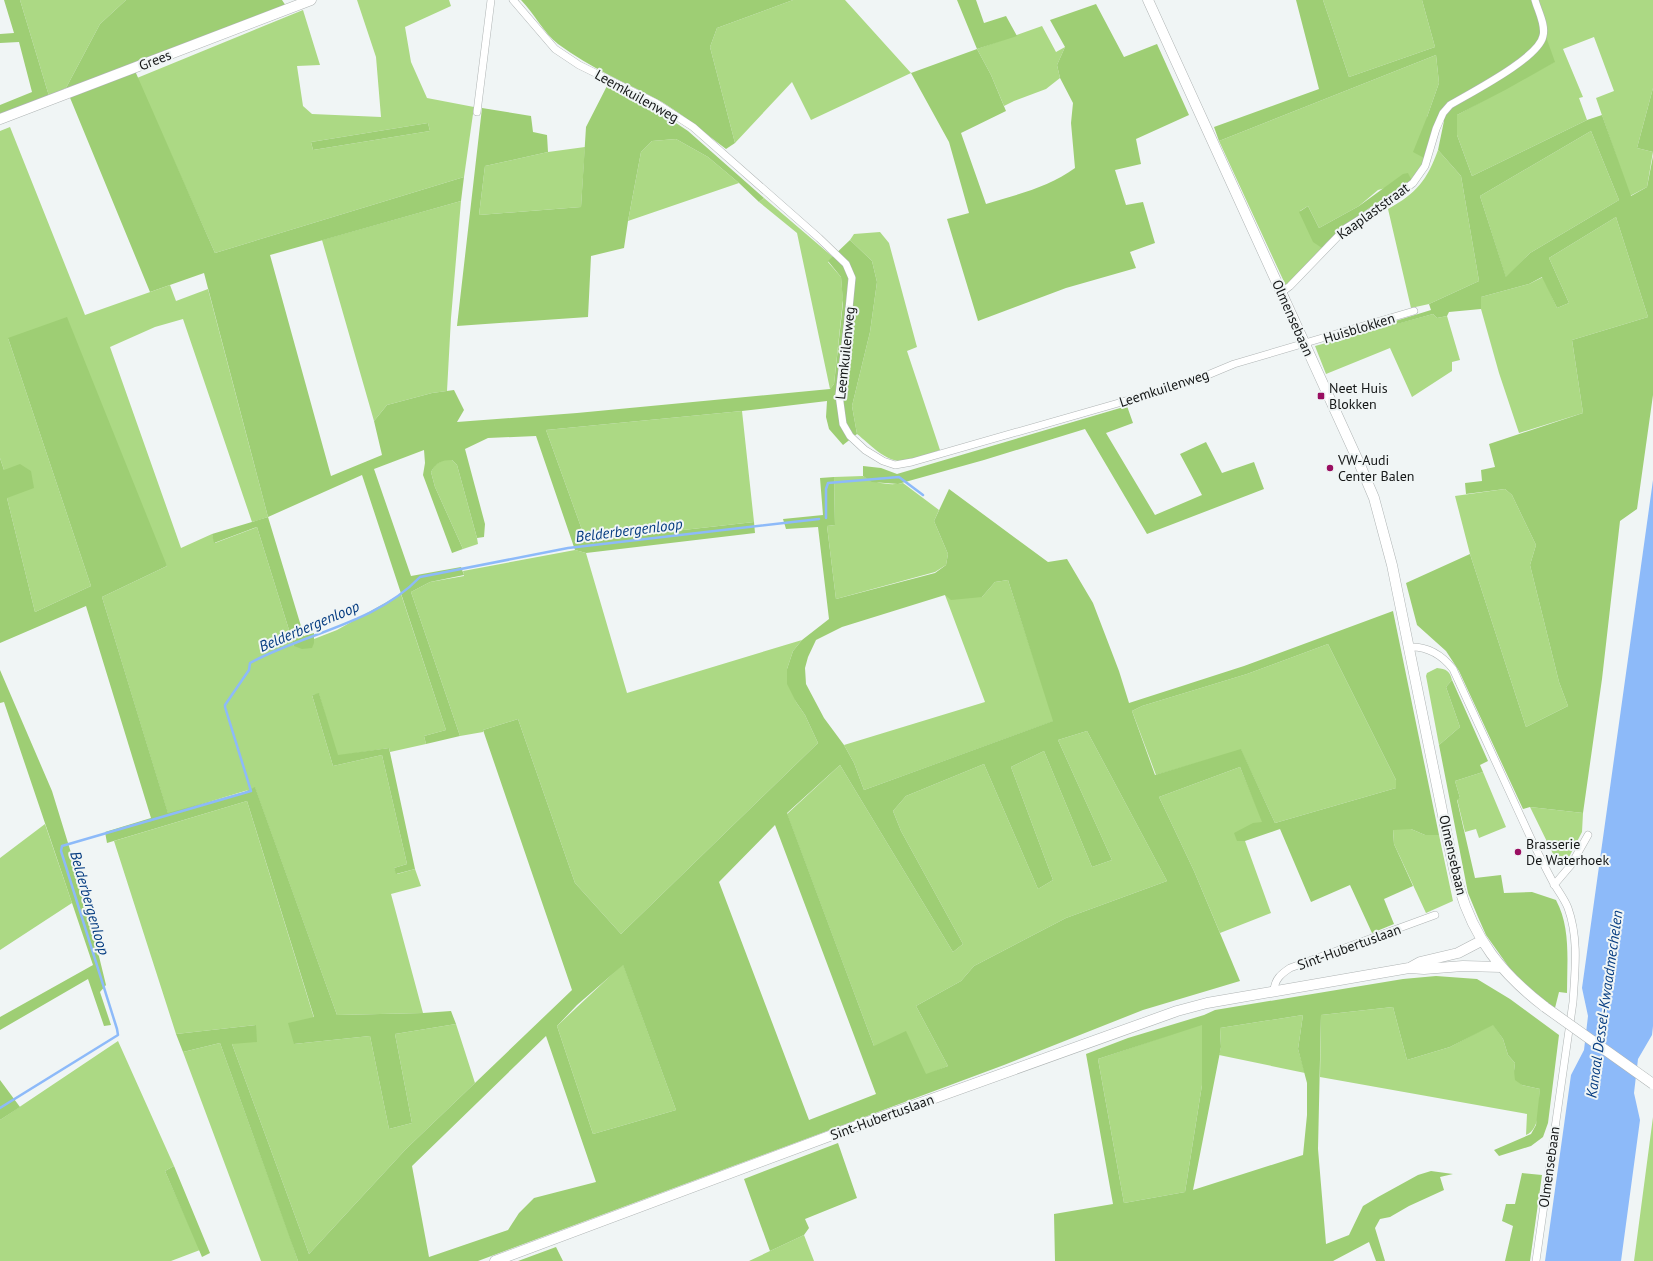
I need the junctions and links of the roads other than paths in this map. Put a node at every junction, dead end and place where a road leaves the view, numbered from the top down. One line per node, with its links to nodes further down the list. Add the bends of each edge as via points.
1 (311, 0): 7 (street, Grees)
2 (491, 0): 6 (street)
3 (513, 0): 10 (street, Leemkuilenweg, via 555,49 579,65 656,103 692,127 846,264 852,278 839,395 842,424 865,450 884,461 894,465 912,462 1122,402 1198,379 1234,364)
4 (1148, 0): 8 (street, Olmensebaan)
5 (1535, 0): 8 (street, Kaaplaststraat, via 1544,28 1543,36 1535,50 1519,63 1450,105 1443,113 1436,129 1425,166 1412,183 1346,228)
6 (477, 112)
7 (0, 119)
8 (1282, 292): 10 (street, Olmensebaan)
9 (1414, 311): 10 (street, Huisblokken)
10 (1305, 344): 11 (street, Olmensebaan, via 1374,498 1392,565)
11 (1409, 647): 13 (street, Olmensebaan, via 1433,651 1453,669); 15 (street, Olmensebaan, via 1458,885)
12 (1588, 834): 13 (street, via 1571,865)
13 (1554, 884): 21 (street, Olmensebaan, via 1567,906 1572,922 1576,971)
14 (1435, 915): 18 (street, Sint-Hubertuslaan, via 1290,968 1281,974)
15 (1481, 941): 16 (street, Olmensebaan); 17 (street, Sint-Hubertuslaan, via 1458,953 1420,962)
16 (1501, 967): 17 (street, Sint-Hubertuslaan); 19 (street, Olmensebaan, bridge, via 1530,996)
17 (1409, 968): 18 (street, Sint-Hubertuslaan)
18 (1274, 990): 20 (street, Sint-Hubertuslaan, via 1207,1002 1141,1023)
19 (1653, 1084)
20 (495, 1261)
21 (1536, 1261)

